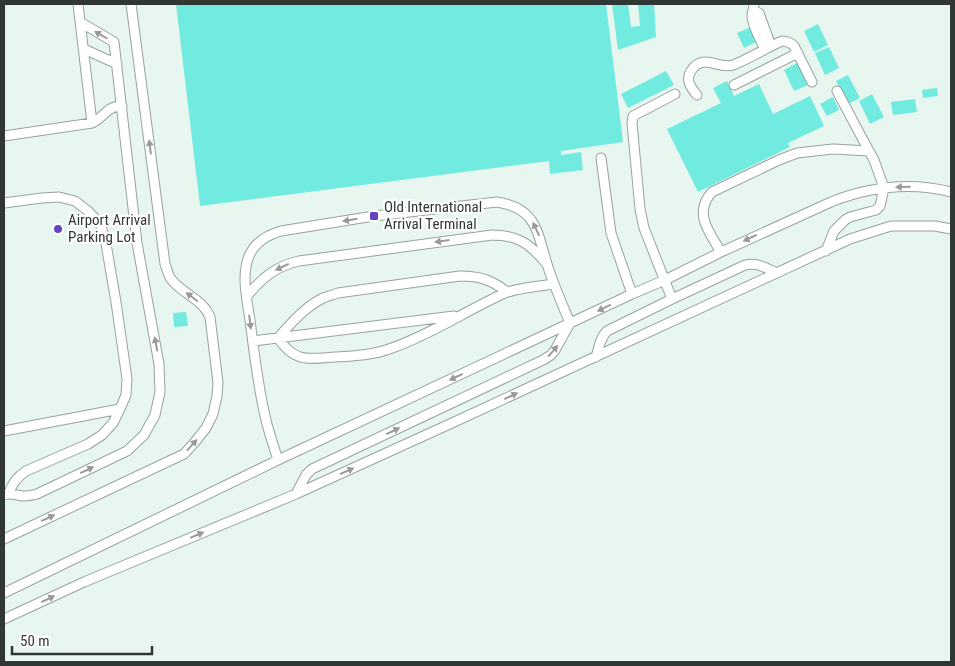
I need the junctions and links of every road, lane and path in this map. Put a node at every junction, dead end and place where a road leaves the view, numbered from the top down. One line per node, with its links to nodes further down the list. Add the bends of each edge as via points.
1 (78, 4): 4 (lane)
2 (131, 4): 43 (lane, one-way to 2, via 184,454 206,428 213,414 218,383 210,317 202,305 170,278 165,264)
3 (754, 7): 5 (lane, via 753,22)
4 (80, 22): 6 (lane); 8 (lane, one-way to 4, via 114,42)
5 (768, 48): 7 (lane, via 787,41); 13 (lane, via 732,65 709,61 695,66 688,80)
6 (84, 49): 8 (lane); 15 (lane)
7 (798, 53): 9 (lane); 10 (lane)
8 (117, 64): 14 (lane)
9 (812, 82)
10 (734, 85)
11 (837, 91): 17 (lane)
12 (675, 94): 27 (lane, via 633,116 632,123 640,209 644,228)
13 (697, 95)
14 (122, 106): 15 (lane, via 109,108); 41 (lane, one-way to 14, via 37,494 127,451 144,435 155,415 160,392 159,364 137,243)
15 (92, 122): 16 (lane)
16 (4, 136)
17 (869, 152): 19 (lane); 24 (lane, via 833,149 796,153 712,192 705,200 704,220)
18 (601, 158): 30 (lane, via 611,233)
19 (884, 188): 20 (lane, one-way to 19, via 920,187); 23 (lane, via 878,209 845,220 834,231); 24 (lane, one-way to 24, via 848,195)
20 (951, 192)
21 (4, 203): 38 (lane, via 59,197 75,201 100,224 105,238 127,379 126,395)
22 (951, 229): 23 (lane, via 891,226 850,239)
23 (826, 251): 26 (lane)
24 (722, 252): 27 (lane)
25 (548, 266): 28 (lane); 31 (lane, one-way to 31, via 522,240 492,234 287,264 274,270); 31 (lane, one-way to 31, via 532,220 510,204 497,202 374,216 268,235 248,257)
26 (777, 273): 32 (lane, via 752,263); 37 (lane)
27 (665, 280): 30 (lane); 32 (lane)
28 (554, 284): 29 (lane); 34 (lane)
29 (507, 292): 33 (lane); 35 (lane, via 486,279 460,276 338,293 309,307)
30 (632, 294): 34 (lane, one-way to 34)
31 (246, 296): 36 (lane, one-way to 36)
32 (672, 299): 37 (lane, via 607,330)
33 (462, 315): 35 (lane); 35 (lane, via 391,349 352,356 302,358 286,349)
34 (570, 324): 40 (lane, one-way to 40); 42 (lane, one-way to 34, via 312,469 543,360 555,350)
35 (278, 338): 36 (lane)
36 (252, 341): 40 (lane, via 266,421)
37 (596, 357): 42 (lane, one-way to 37)
38 (120, 409): 39 (lane); 41 (lane, via 102,435 26,471 17,477)
39 (4, 431)
40 (278, 460): 44 (lane)
41 (6, 494)
42 (296, 494): 45 (lane, one-way to 42, via 84,582)
43 (4, 539)
44 (4, 593)
45 (4, 619)

